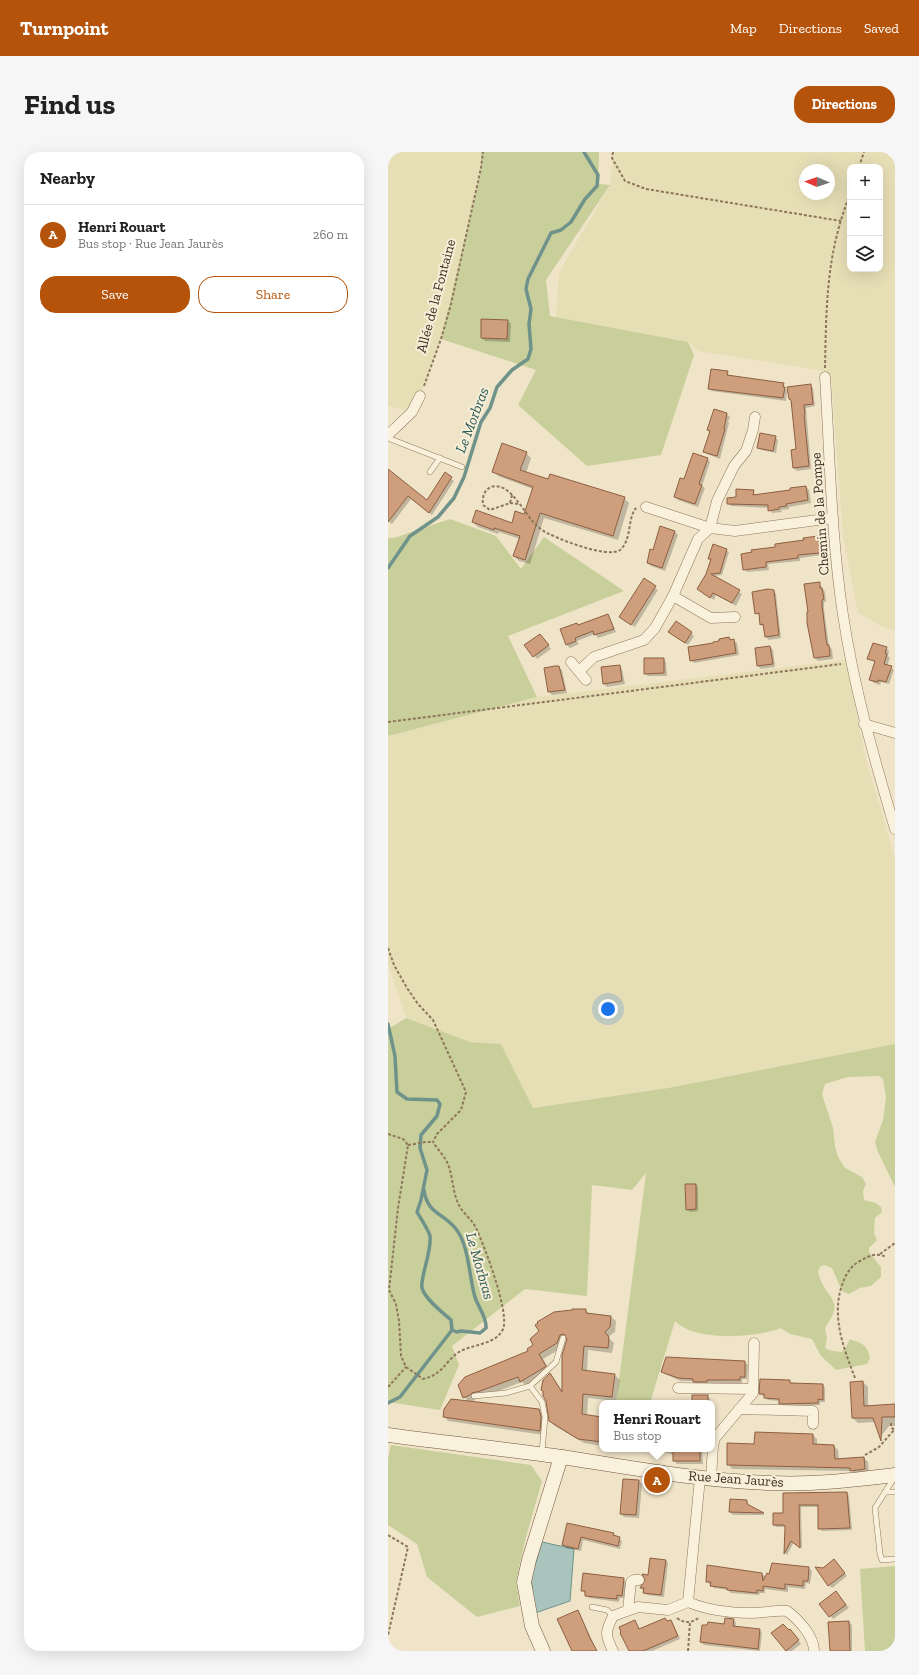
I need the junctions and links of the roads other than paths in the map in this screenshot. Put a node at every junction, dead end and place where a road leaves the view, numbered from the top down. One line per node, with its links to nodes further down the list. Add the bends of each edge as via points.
1 (825, 377): 10 (street, Chemin de la Pompe)
2 (420, 396): 4 (street, via 412,412)
3 (755, 417): 11 (street, via 746,452 734,466 717,501)
4 (388, 435)
5 (388, 438): 6 (lane)
6 (440, 458): 7 (lane); 8 (lane)
7 (462, 467)
8 (430, 472)
9 (646, 507): 11 (street)
10 (833, 518): 11 (street, via 735,531); 17 (street, Chemin de la Pompe, via 843,614)
11 (710, 528): 12 (street, via 698,538)
12 (673, 596): 13 (street, via 711,618); 15 (street, via 655,628 644,640 594,657)
13 (735, 617)
14 (571, 662): 15 (street)
15 (579, 670): 16 (street)
16 (586, 680)
17 (864, 724): 18 (street); 19 (street, Chemin de la Pompe)
18 (895, 733)
19 (895, 829)
20 (563, 1338): 22 (lane, via 556,1362)
21 (754, 1343): 24 (street)
22 (530, 1386): 25 (lane, via 506,1393); 31 (lane, via 542,1402 546,1417)
23 (678, 1388): 24 (street)
24 (753, 1389): 26 (street, via 753,1393)
25 (474, 1396)
26 (739, 1410): 27 (street, via 813,1411); 29 (street)
27 (813, 1424)
28 (388, 1435): 31 (main road, Rue Jean Jaurès)
29 (715, 1438)
30 (712, 1452): 34 (street)
31 (542, 1455): 32 (main road, Rue Jean Jaurès)
32 (561, 1457): 34 (main road, Rue Jean Jaurès); 43 (main road, via 524,1582 532,1626)
33 (895, 1476): 34 (main road, Rue Jean Jaurès, via 806,1483); 35 (lane)
34 (706, 1479): 39 (street)
35 (885, 1492): 36 (lane); 37 (lane, via 875,1508 880,1554 882,1560)
36 (895, 1492)
37 (895, 1559)
38 (639, 1580): 41 (street, via 631,1582)
39 (688, 1602): 41 (street, via 668,1610 638,1607); 45 (street, via 706,1608 744,1613 787,1611 808,1634)
40 (592, 1607): 42 (lane, via 608,1610)
41 (628, 1610): 42 (street)
42 (613, 1616): 44 (street, via 607,1628 607,1638)
43 (543, 1651)
44 (613, 1651)
45 (814, 1651)

